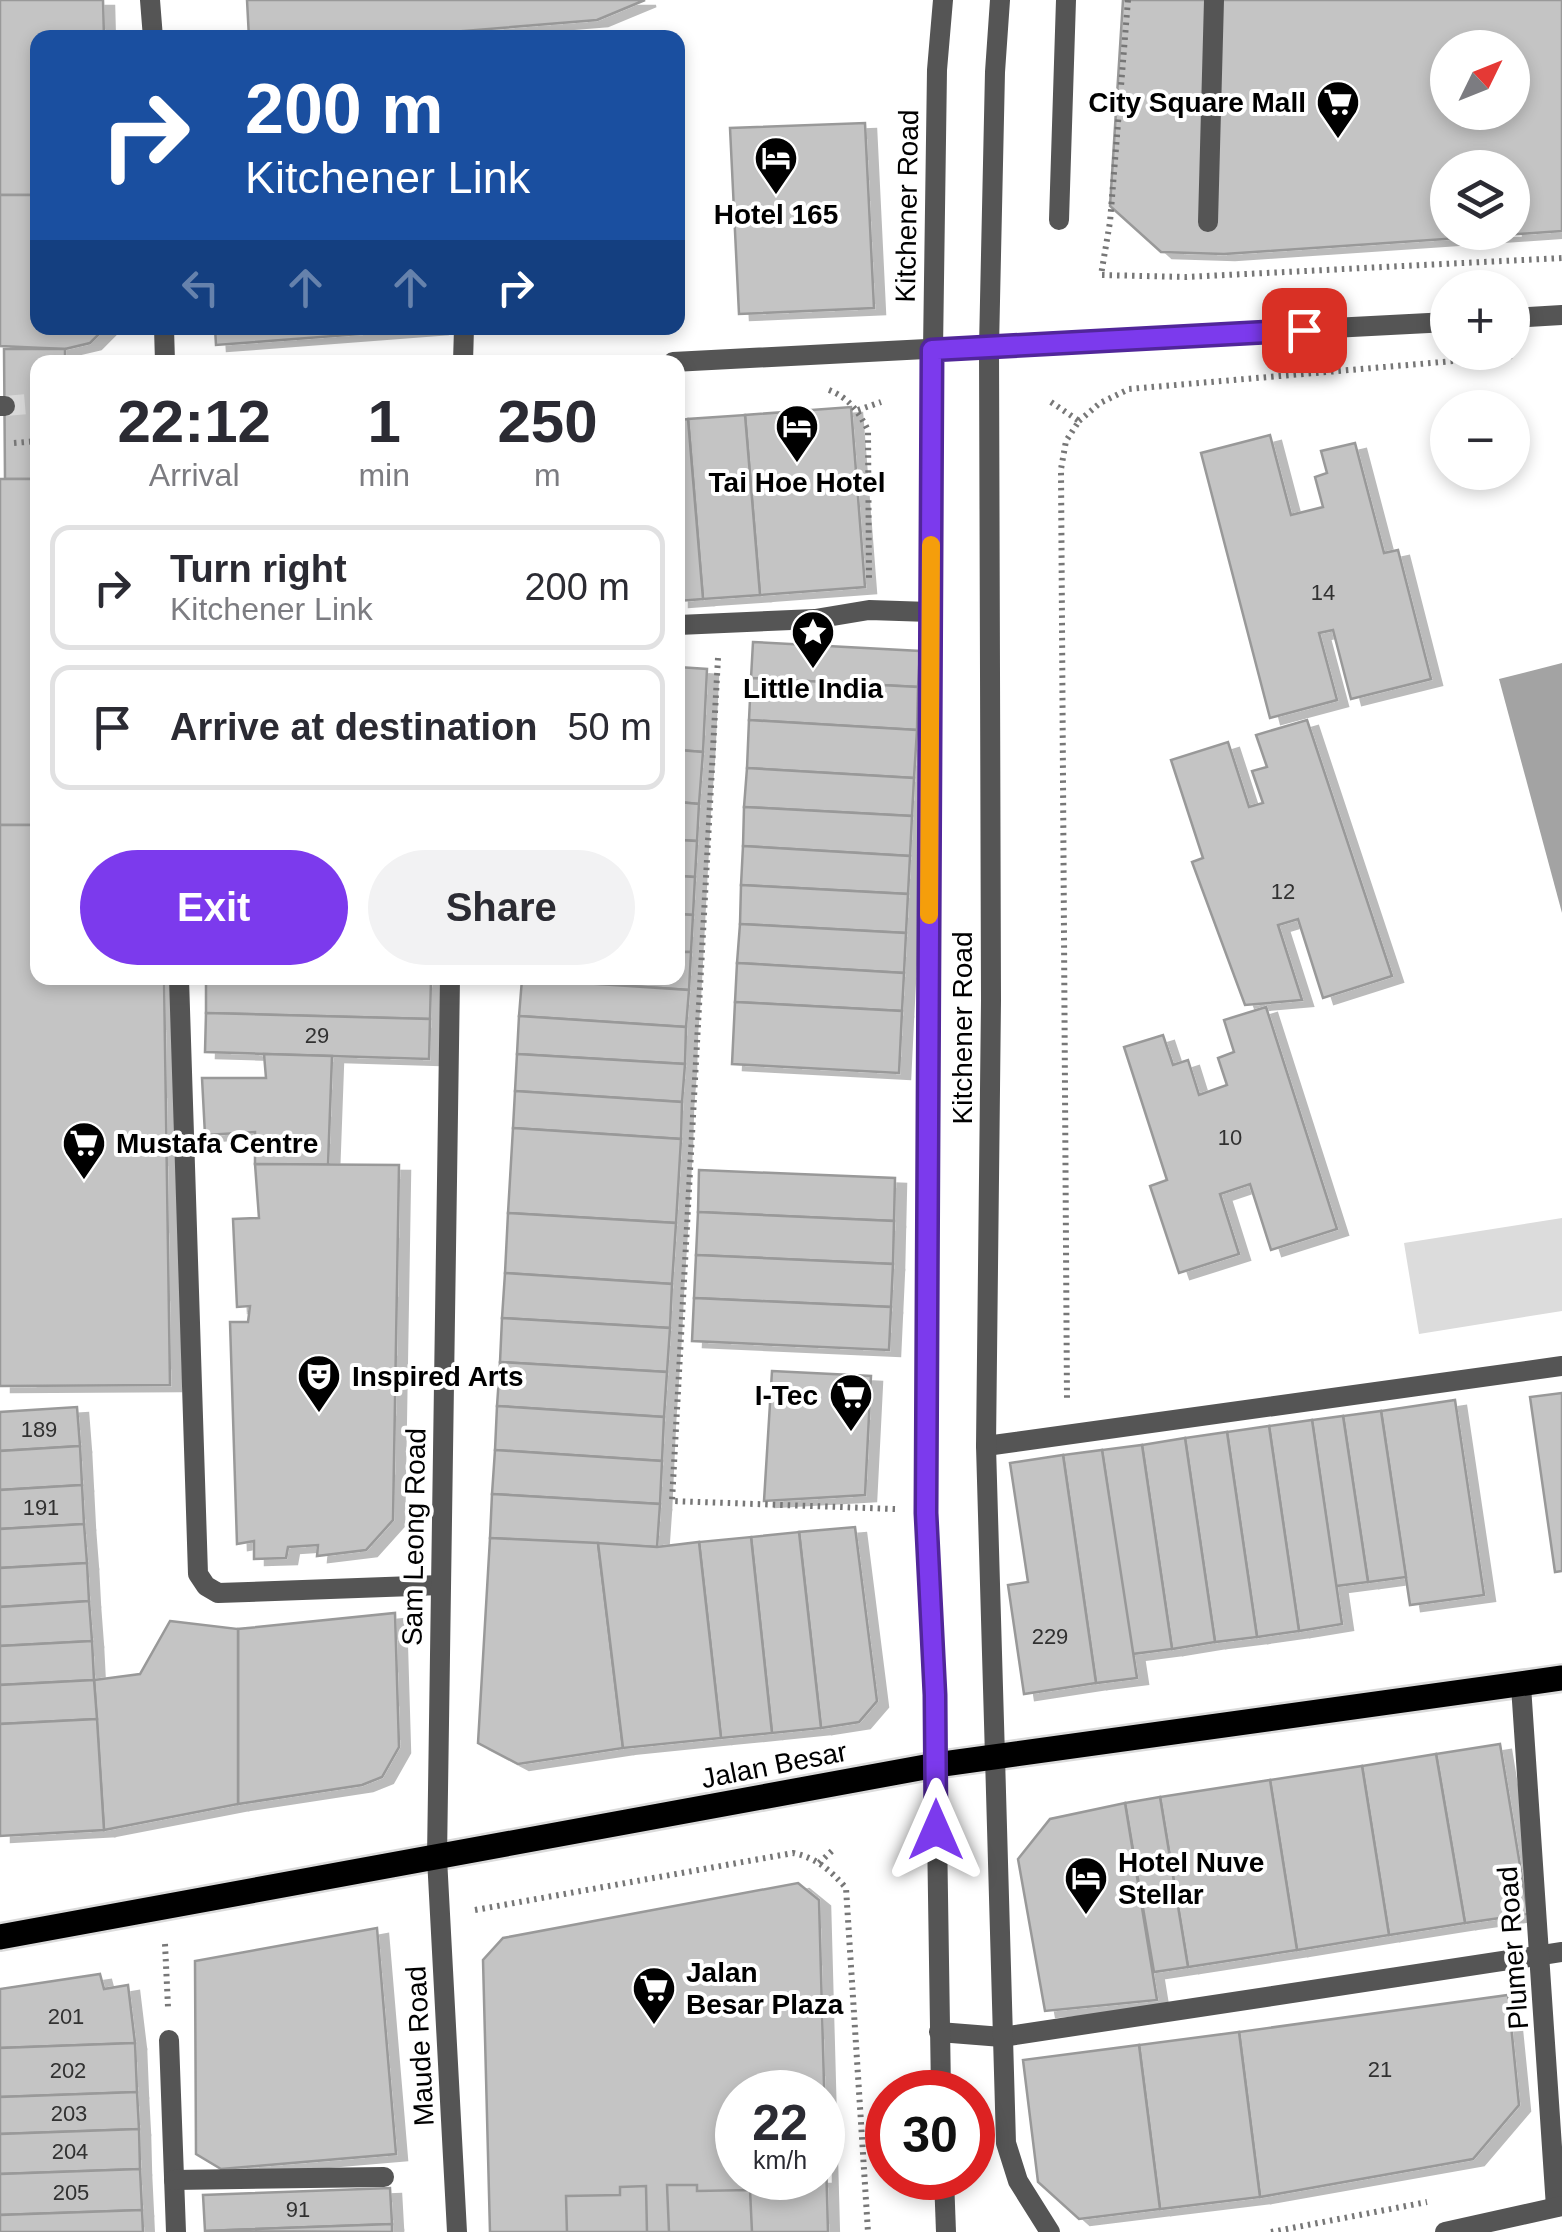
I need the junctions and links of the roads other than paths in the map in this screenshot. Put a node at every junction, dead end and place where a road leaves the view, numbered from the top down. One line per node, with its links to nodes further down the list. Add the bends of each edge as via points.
1 (150, 0): 6 (street)
2 (943, 0): 13 (street, Kitchener Road)
3 (1000, 0): 12 (street, Kitchener Road)
4 (1066, 0): 7 (street)
5 (1214, 0): 8 (street)
6 (152, 30)
7 (1060, 220)
8 (1208, 222)
9 (1562, 315): 10 (street)
10 (1530, 317)
11 (1430, 323): 12 (street)
12 (990, 347): 13 (street); 20 (street, Kitchener Road)
13 (932, 350): 14 (street); 15 (street, Kitchener Road)
14 (685, 361)
15 (930, 612): 16 (street, via 869,610); 25 (street, Kitchener Road, via 926,1513)
16 (685, 625)
17 (180, 985): 21 (street, via 198,1574 218,1593)
18 (450, 985): 21 (street, Sam Leong Road)
19 (1562, 1366): 20 (street)
20 (986, 1446): 24 (street, Kitchener Road)
21 (441, 1585): 26 (street, Sam Leong Road)
22 (1562, 1678): 23 (main road, Jalan Besar)
23 (1521, 1686): 24 (main road, Jalan Besar); 28 (street, Plumer Road)
24 (995, 1757): 25 (main road, Jalan Besar); 30 (street, Kitchener Road)
25 (936, 1765): 26 (main road, Jalan Besar); 29 (street, Kitchener Road)
26 (437, 1858): 27 (main road, Jalan Besar); 38 (street, Maude Road)
27 (0, 1936)
28 (1552, 1955): 30 (street); 36 (street, Plumer Road)
29 (939, 2032): 30 (street); 32 (street, Kitchener Road)
30 (1002, 2037): 40 (street, Kitchener Road, via 1006,2143 1018,2181)
31 (169, 2040): 34 (street)
32 (940, 2070)
33 (384, 2177): 34 (street)
34 (174, 2180): 37 (street)
35 (945, 2200): 39 (street)
36 (1559, 2207): 41 (street)
37 (176, 2232)
38 (457, 2232)
39 (946, 2232)
40 (1050, 2232)
41 (1445, 2232)

